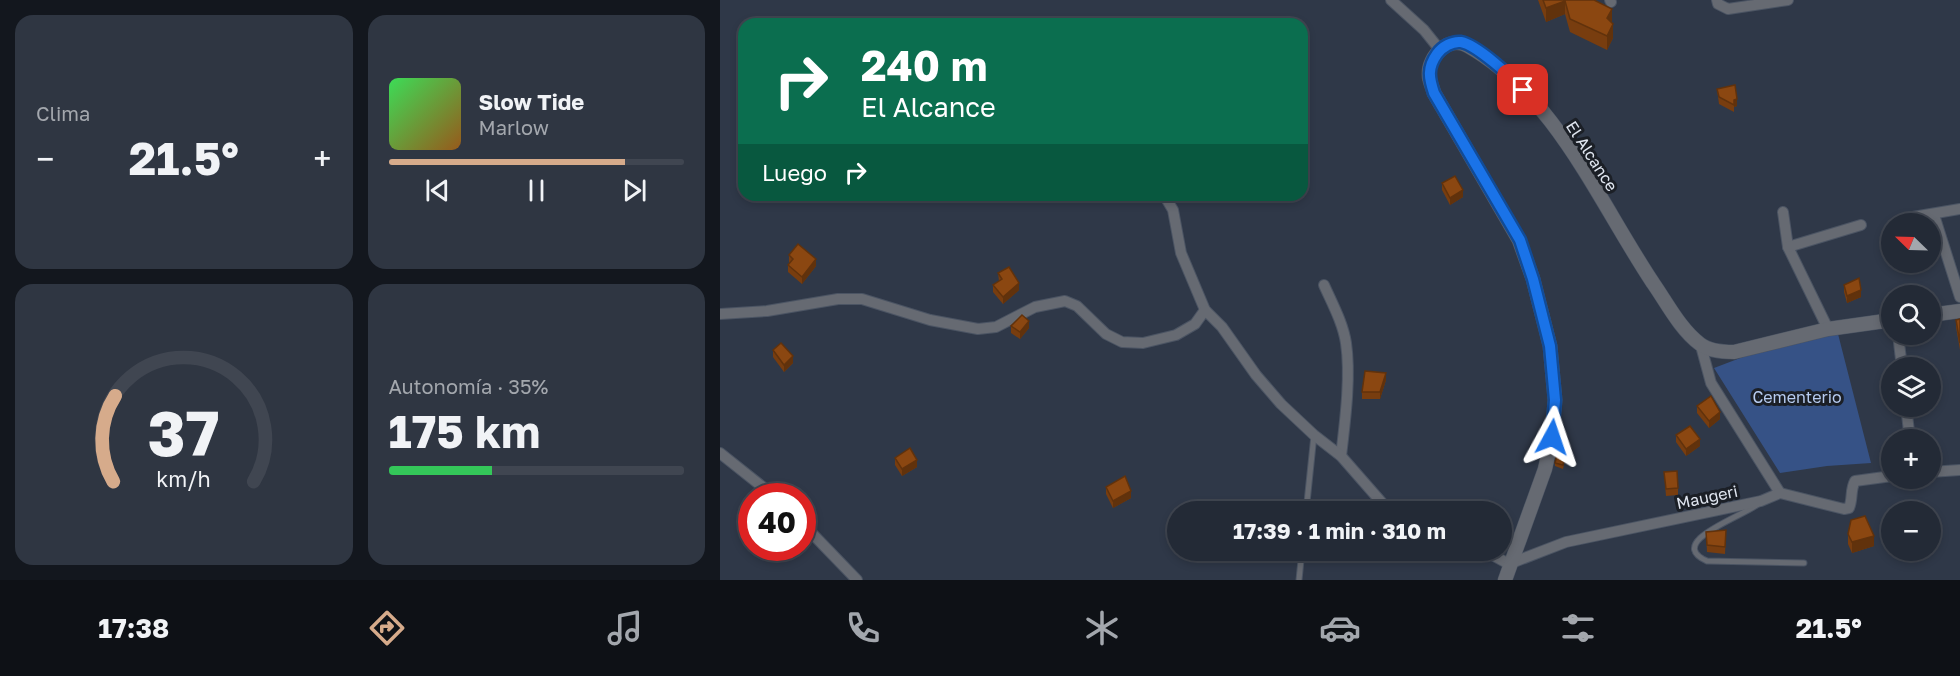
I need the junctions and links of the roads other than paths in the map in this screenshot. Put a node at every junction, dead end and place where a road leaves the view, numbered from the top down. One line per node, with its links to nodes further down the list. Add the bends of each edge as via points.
1 (1391, 0): 4 (street)
2 (1717, 0): 3 (street, via 1728,9)
3 (1788, 0)
4 (1440, 50): 20 (street, El Alcance, via 1462,42 1512,77 1577,159 1630,249 1682,326); 36 (street, via 1431,62 1429,76 1434,93 1520,240 1550,346 1555,400 1552,437 1545,469)
5 (1168, 201): 14 (street, via 1181,253)
6 (1960, 209): 8 (street)
7 (1783, 212): 11 (street)
8 (1941, 213)
9 (1861, 225): 11 (street)
10 (1941, 237): 13 (street)
11 (1788, 247): 19 (street)
12 (1324, 285): 23 (street, via 1346,342 1346,416)
13 (1960, 297)
14 (1205, 310): 16 (street, via 1195,324 1176,335 1143,343 1122,342 1106,334 1077,306 1065,301 1035,307 996,327 978,329 930,320 862,299); 21 (street, via 1281,404)
15 (1960, 311): 17 (street)
16 (720, 314)
17 (1941, 314)
18 (1881, 322): 19 (street)
19 (1828, 329): 20 (street, via 1734,352)
20 (1701, 346): 28 (street, El Alcance, via 1711,383)
21 (1314, 435): 23 (street); 29 (lane)
22 (720, 453): 27 (street)
23 (1341, 456): 30 (street)
24 (1960, 470): 25 (street)
25 (1941, 471)
26 (1881, 477): 28 (street, via 1855,481 1852,502 1844,509)
27 (758, 483)
28 (1780, 493): 31 (street, Maugeri)
29 (1307, 501)
30 (1380, 501)
31 (1761, 501): 35 (lane, via 1697,539 1694,552 1707,561); 36 (street, Maugeri, via 1566,542)
32 (816, 538): 37 (street)
33 (1301, 561): 38 (lane)
34 (1503, 561): 36 (street)
35 (1804, 563)
36 (1509, 564): 39 (street)
37 (857, 580)
38 (1299, 580)
39 (1505, 580)

